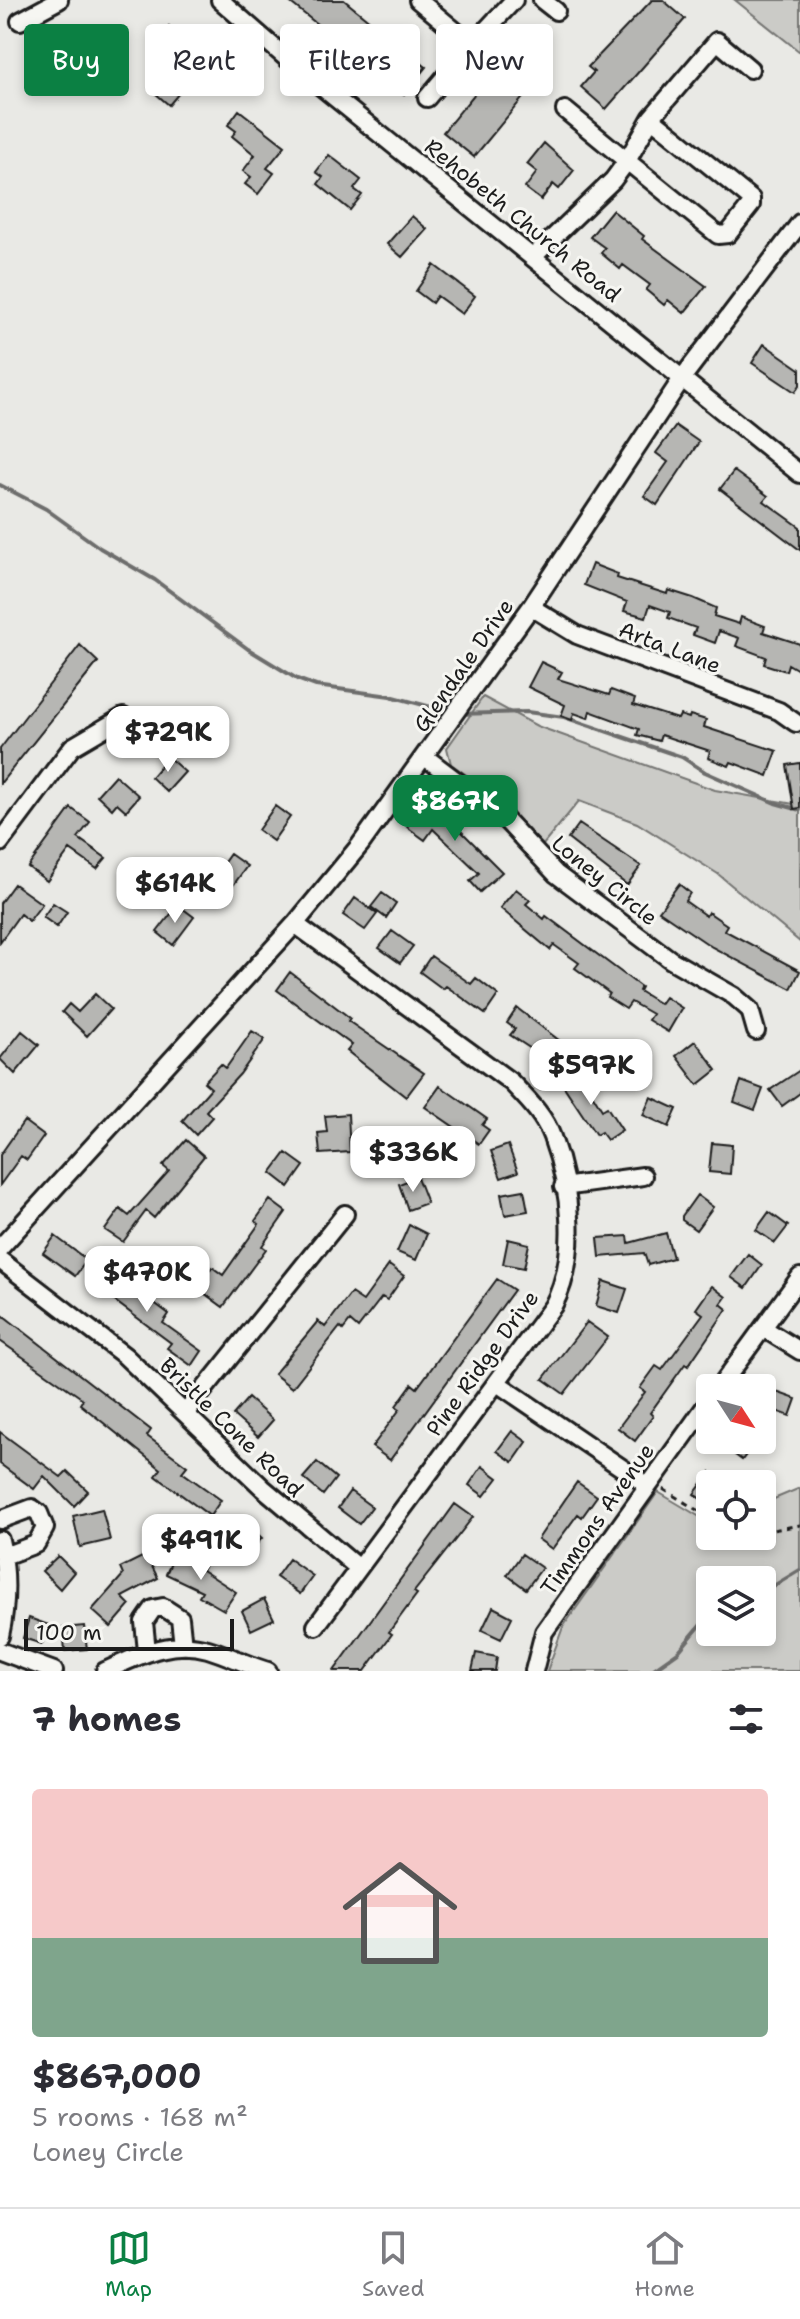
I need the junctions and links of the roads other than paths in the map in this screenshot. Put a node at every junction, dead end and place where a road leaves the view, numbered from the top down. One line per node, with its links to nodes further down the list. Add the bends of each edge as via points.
1 (59, 0): 7 (street)
2 (220, 0): 17 (street, Rehobeth Church Road)
3 (418, 0): 8 (street)
4 (514, 0): 9 (street)
5 (542, 0): 6 (street)
6 (556, 11)
7 (20, 21)
8 (447, 24)
9 (492, 24)
10 (750, 69): 14 (street, via 717,41)
11 (436, 87): 12 (street)
12 (427, 98)
13 (565, 110): 15 (street)
14 (651, 118): 15 (street); 15 (street, via 751,199 751,205 728,234 718,235)
15 (627, 161): 17 (street)
16 (800, 223): 18 (street, Glendale Drive)
17 (534, 256): 18 (street, Rehobeth Church Road)
18 (683, 377): 19 (street, Rehobeth Church Road); 20 (street, Glendale Drive)
19 (800, 474)
20 (531, 607): 22 (street, Arta Lane, via 577,635 779,711); 23 (street, Glendale Drive)
21 (123, 717): 24 (street, via 72,747)
22 (796, 723)
23 (425, 757): 25 (street, Glendale Drive); 26 (street, Loney Circle, via 499,813 556,874 671,960 734,996 750,1010)
24 (0, 843)
25 (295, 924): 28 (street, Pine Ridge Drive, via 511,1082 538,1111 552,1137); 30 (street, Glendale Drive)
26 (756, 1031)
27 (643, 1176): 28 (street)
28 (563, 1187): 36 (street, Pine Ridge Drive, via 569,1238 564,1284)
29 (345, 1214): 37 (street)
30 (0, 1248)
31 (0, 1260): 37 (street, Bristle Cone Road, via 125,1356)
32 (800, 1277): 33 (street)
33 (763, 1328): 34 (street); 35 (street)
34 (800, 1351)
35 (729, 1374)
36 (497, 1383): 39 (street); 42 (street, Pine Ridge Drive)
37 (186, 1412): 42 (street, Bristle Cone Road, via 274,1498)
38 (696, 1422): 39 (street, Timmons Avenue)
39 (654, 1486): 51 (street, Timmons Avenue, via 544,1632)
40 (0, 1520): 41 (street, via 32,1508 45,1528 36,1544)
41 (2, 1548): 44 (street, via 5,1612)
42 (358, 1568): 43 (street, Pine Ridge Drive)
43 (316, 1626)
44 (0, 1636)
45 (183, 1646): 47 (street); 47 (street, via 180,1618 163,1607 153,1609 144,1622); 50 (street, via 206,1648)
46 (0, 1651): 48 (street)
47 (147, 1651): 49 (street)
48 (54, 1671)
49 (105, 1671)
50 (268, 1671)
51 (534, 1671)

